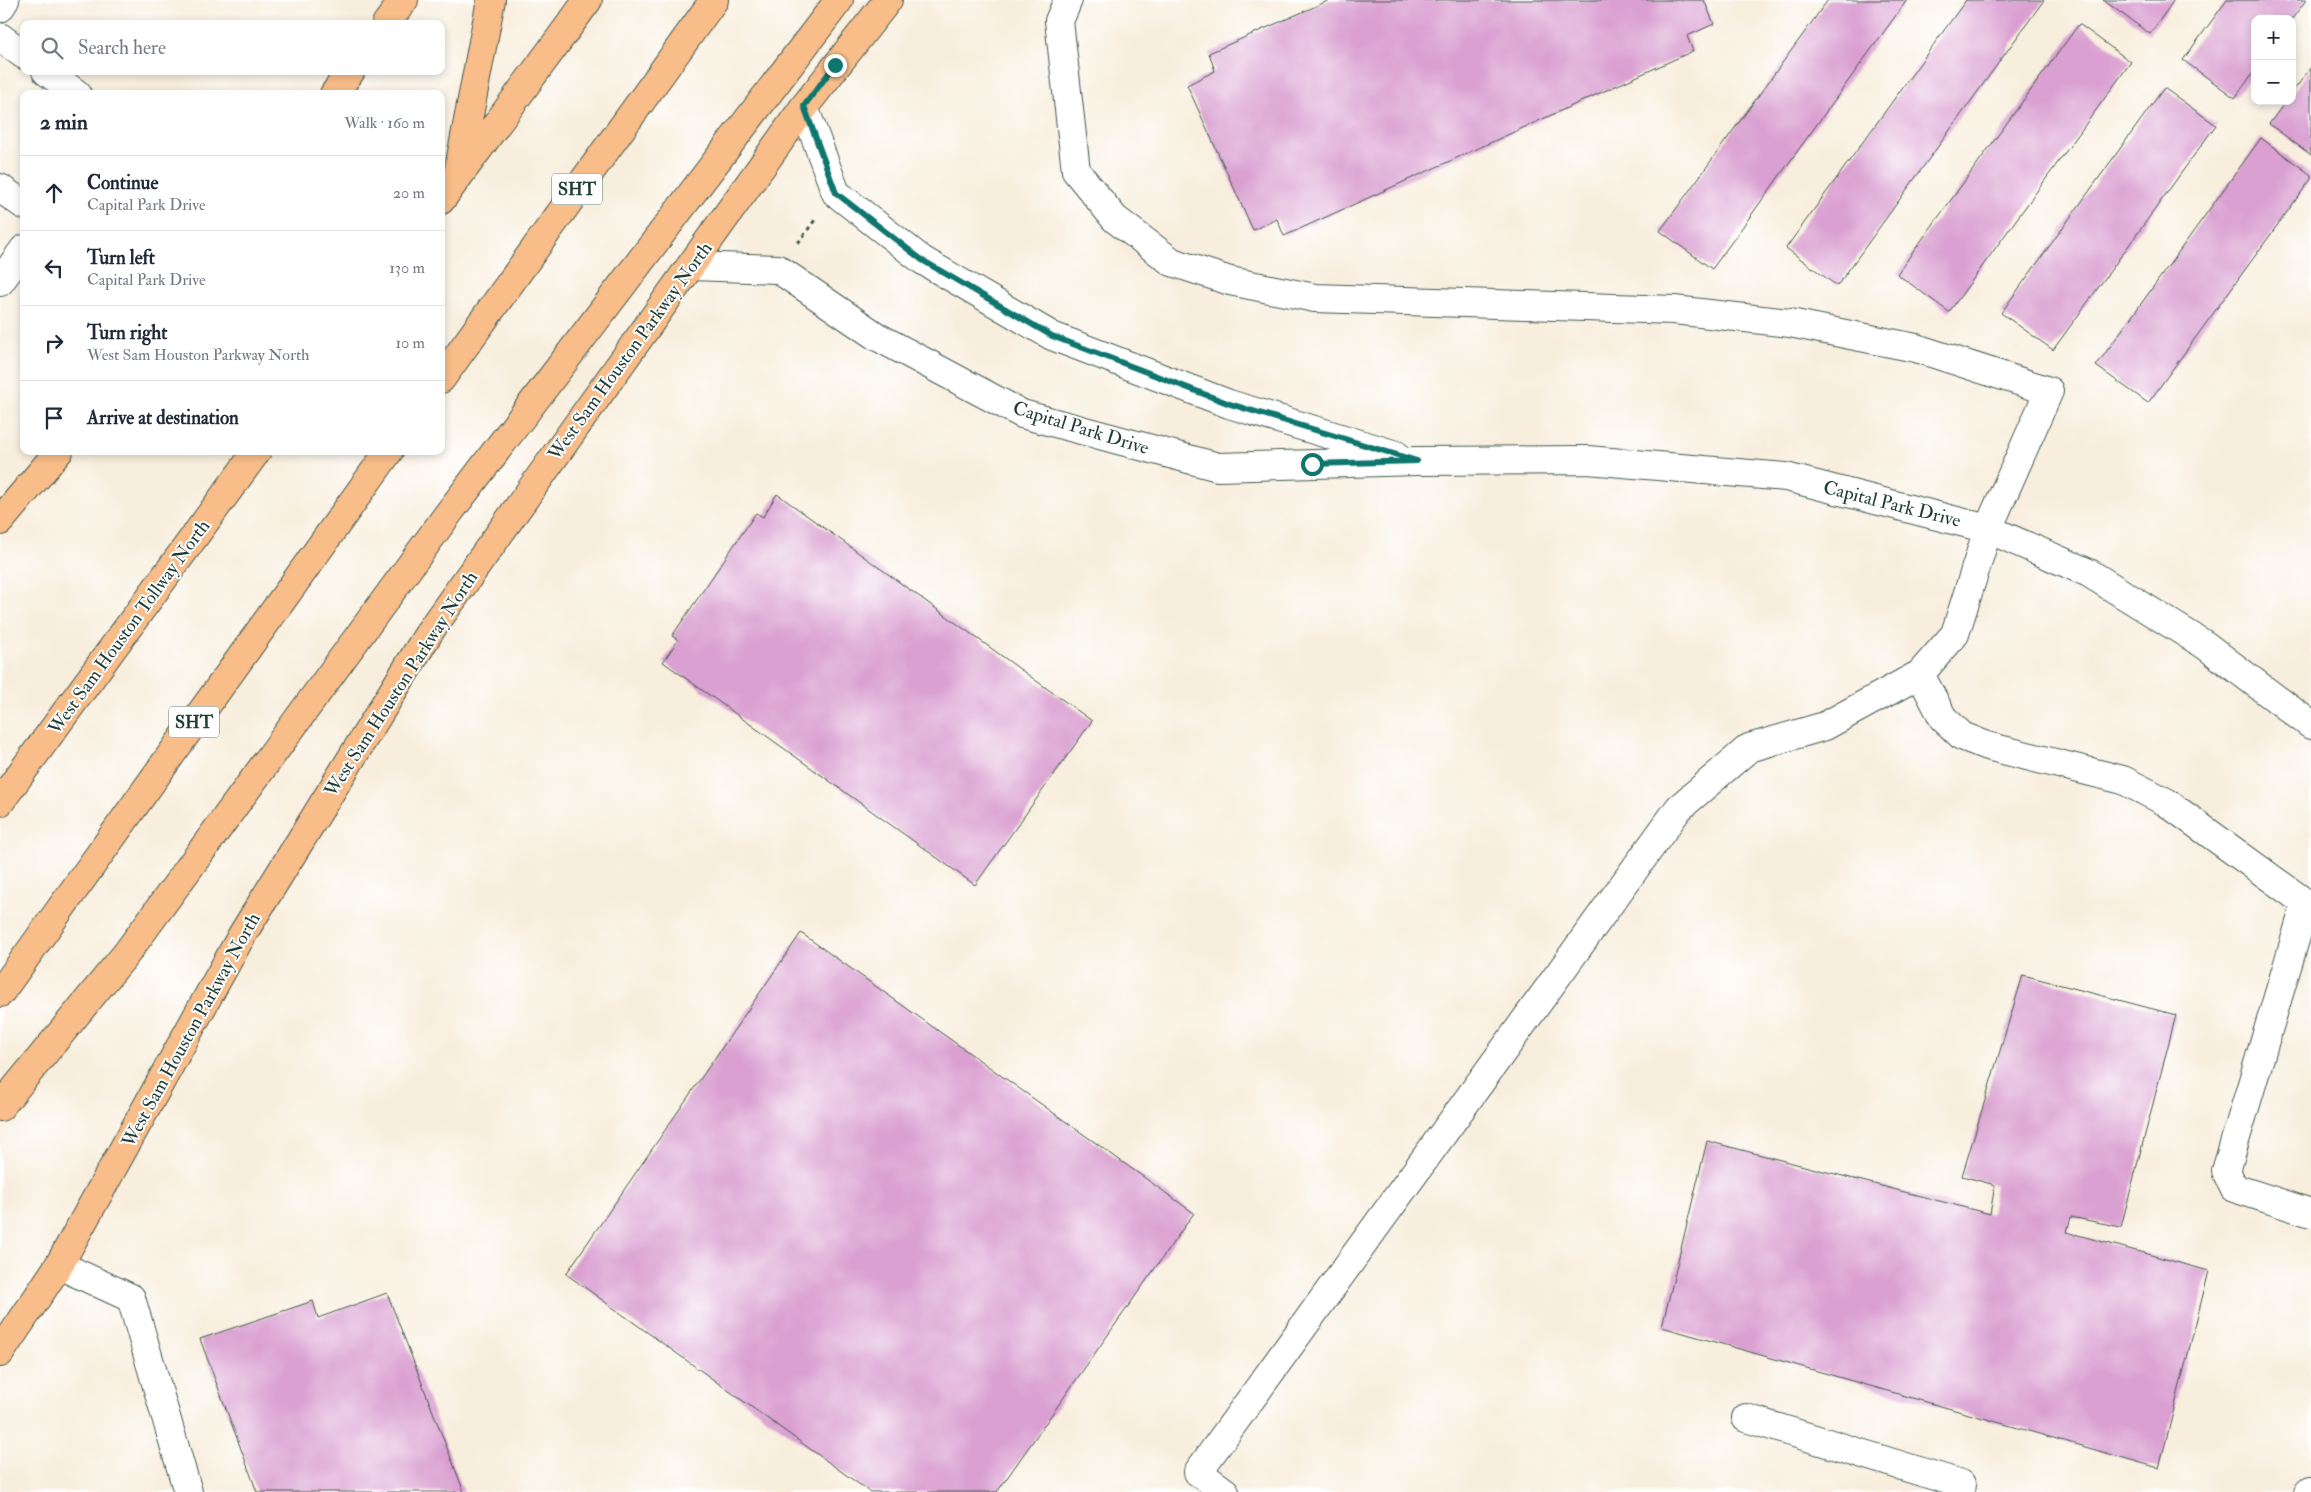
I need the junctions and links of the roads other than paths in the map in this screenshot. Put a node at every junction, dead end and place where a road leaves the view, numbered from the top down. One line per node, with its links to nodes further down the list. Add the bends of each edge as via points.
1 (5, 0): 9 (street)
2 (404, 0): 10 (main road)
3 (491, 0): 19 (main road)
4 (588, 0): 19 (main road)
5 (714, 0): 24 (main road, SHT)
6 (840, 0): 36 (main road, via 448,514 126,954)
7 (888, 0): 17 (main road, West Sam Houston Parkway North)
8 (1068, 0): 30 (street, via 1060,21 1076,171 1115,219 1172,262 1230,281 1315,298 1674,310 1790,323 1916,348 2049,391)
9 (0, 8)
10 (389, 20)
11 (0, 37): 12 (street)
12 (20, 52)
13 (51, 75): 15 (street)
14 (348, 75): 16 (main road)
15 (71, 90)
16 (337, 90)
17 (804, 106): 22 (main road, West Sam Houston Parkway North); 28 (street, Capital Park Drive, via 836,193 922,260 1044,331 1230,404)
18 (0, 188): 20 (street)
19 (449, 190)
20 (20, 202)
21 (20, 254): 23 (street)
22 (691, 266): 28 (street, Capital Park Drive, via 778,269 876,336 1022,414 1208,465); 38 (main road, West Sam Houston Parkway North, via 432,628 242,935)
23 (0, 282)
24 (445, 373)
25 (56, 455): 29 (main road)
26 (254, 455): 33 (main road, West Sam Houston Tollway North)
27 (386, 455): 35 (main road, SHT)
28 (1417, 461): 30 (street, Capital Park Drive, via 1588,460 1786,477)
29 (0, 521)
30 (1988, 529): 31 (street, via 1955,634); 32 (street, Capital Park Drive, via 2089,573 2205,645)
31 (1920, 674): 34 (street, via 1942,718 1962,736 1987,746 2123,780 2158,797); 43 (street, via 1825,726 1749,748 1679,808 1198,1472)
32 (2311, 725)
33 (0, 802)
34 (2308, 905): 37 (street, via 2226,1171 2234,1188)
35 (0, 993)
36 (0, 1107)
37 (2311, 1213)
38 (59, 1265): 39 (main road, West Sam Houston Parkway North); 42 (street, via 131,1298)
39 (0, 1353)
40 (1746, 1418): 44 (street, via 1961,1484)
41 (2311, 1490): 45 (street)
42 (188, 1492)
43 (1225, 1492)
44 (1960, 1492)
45 (2308, 1492)

